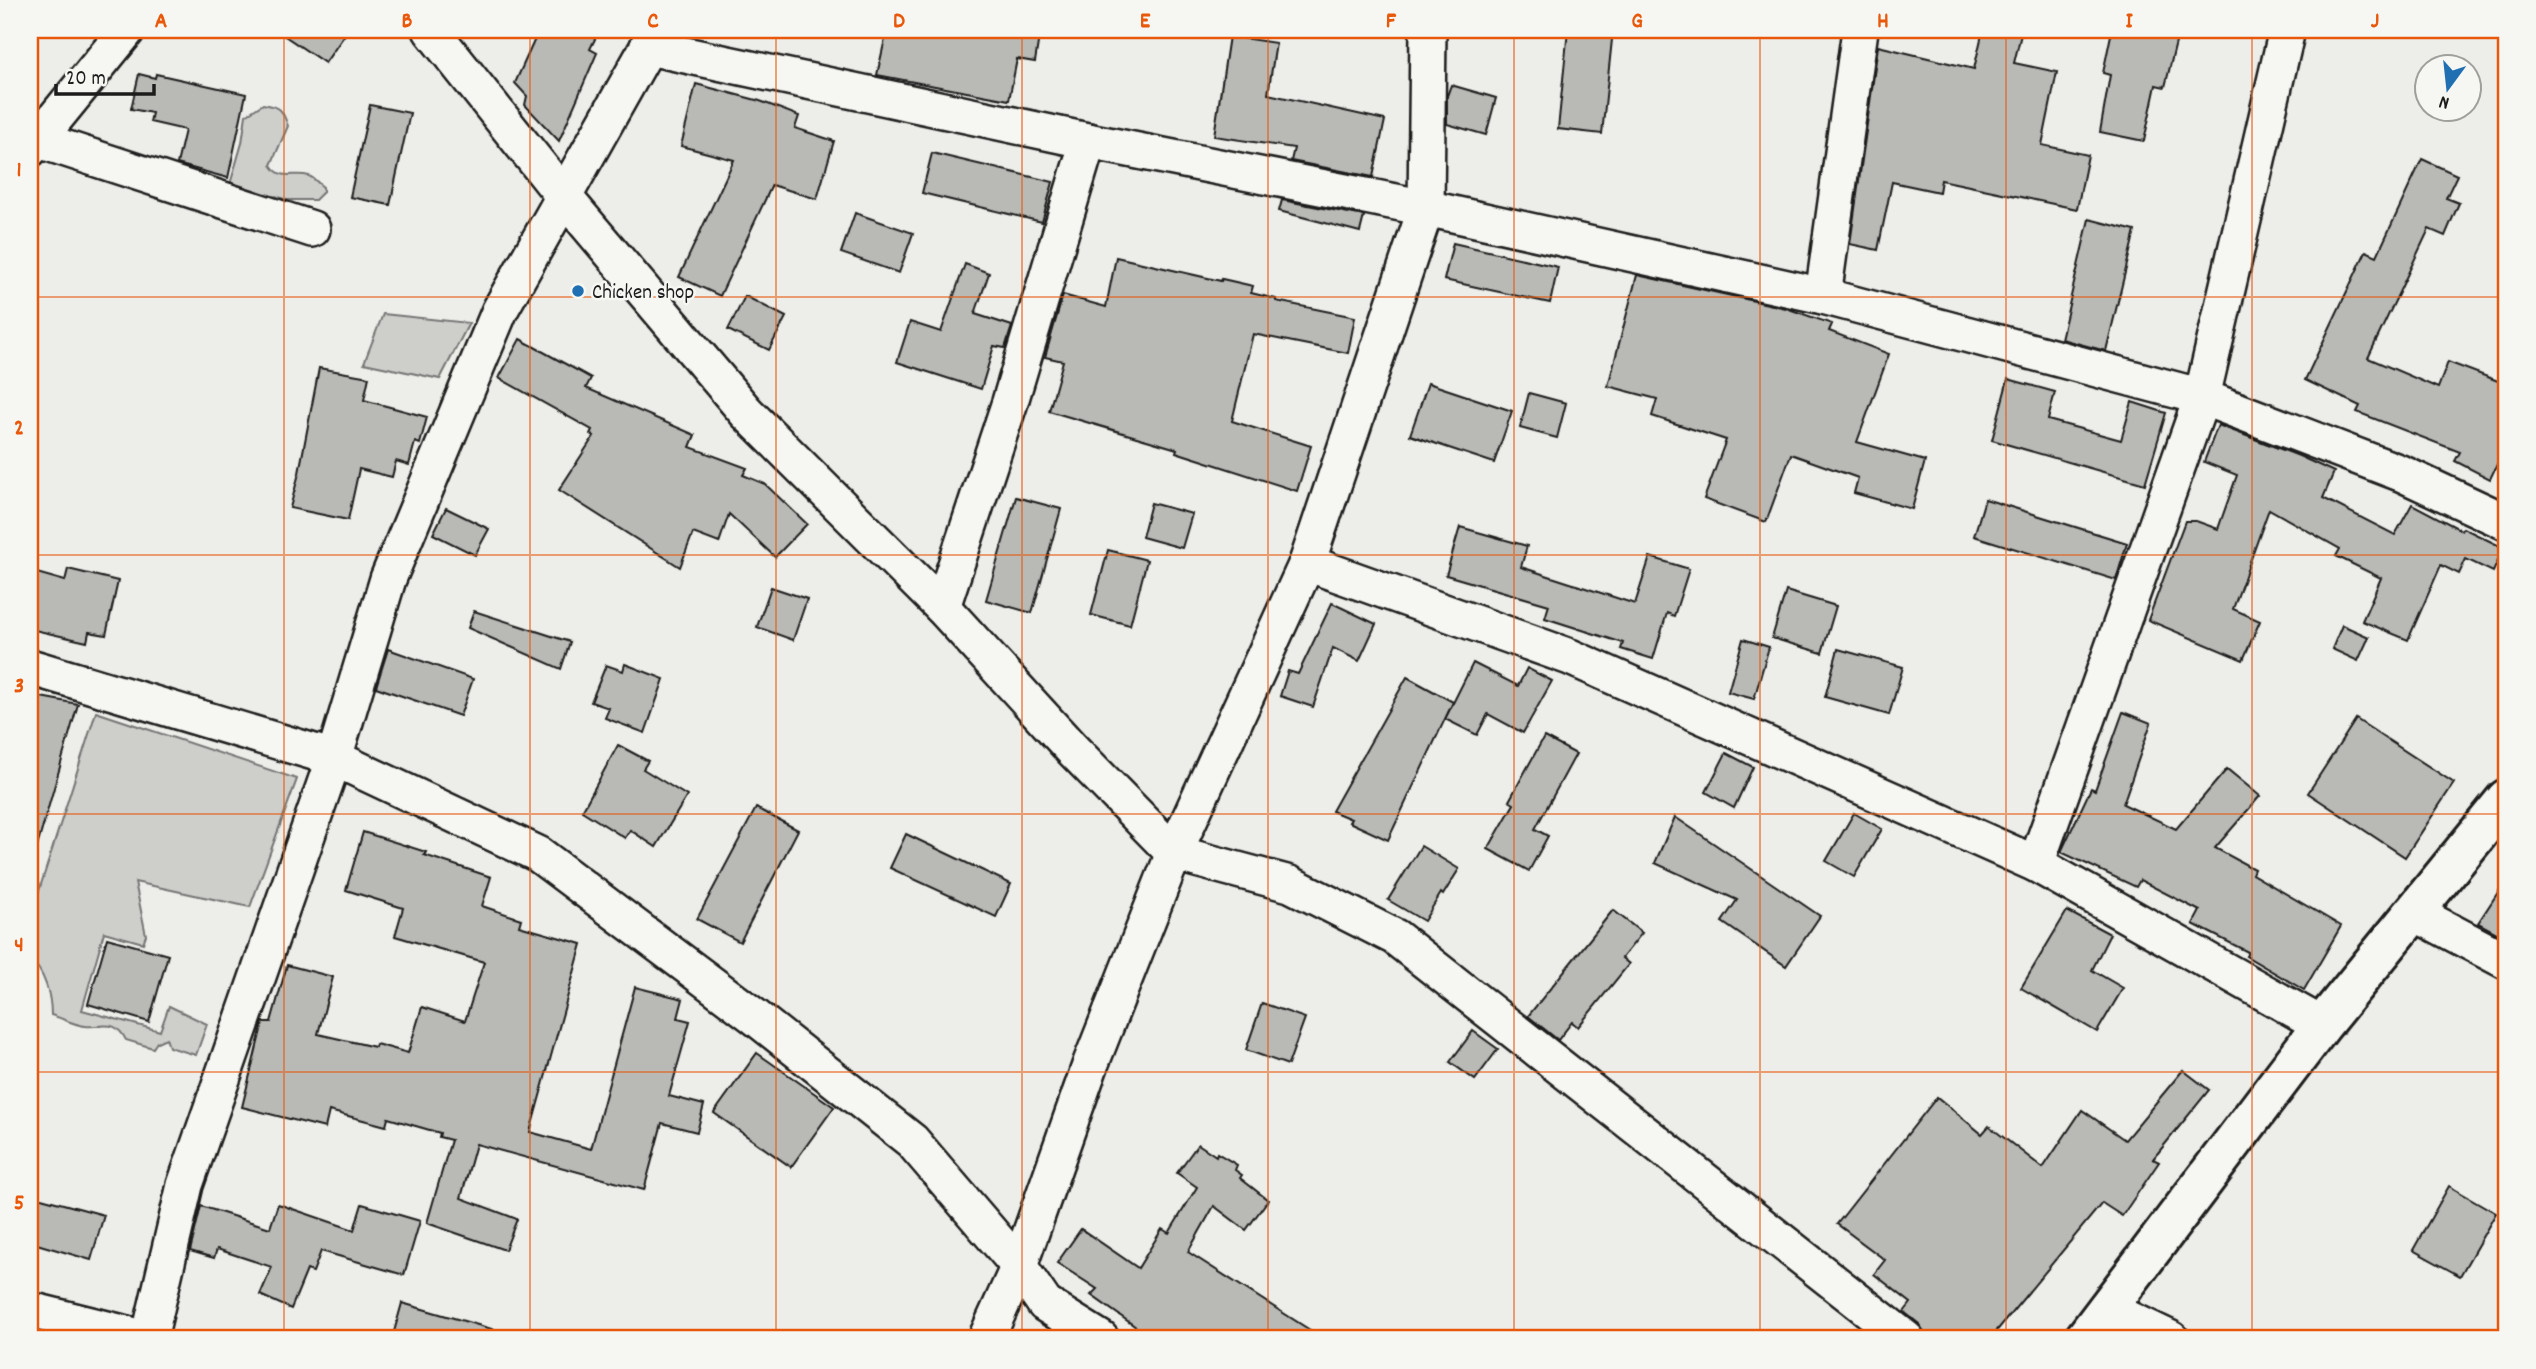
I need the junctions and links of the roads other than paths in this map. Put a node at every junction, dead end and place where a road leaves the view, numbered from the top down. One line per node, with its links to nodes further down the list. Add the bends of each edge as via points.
1 (127, 30): 8 (street)
2 (431, 30): 9 (street)
3 (1428, 30): 10 (street)
4 (1860, 30): 12 (street)
5 (2287, 30): 13 (street)
6 (650, 38): 7 (street); 9 (street)
7 (1088, 141): 10 (street); 16 (street, via 1010,402)
8 (33, 144): 11 (street)
9 (565, 198): 16 (street, via 746,412); 18 (street, via 500,310 388,579)
10 (1426, 208): 12 (street); 15 (street)
11 (312, 229)
12 (1823, 296): 13 (street)
13 (2202, 397): 14 (street, via 2403,474); 21 (street)
14 (2506, 522)
15 (1307, 563): 20 (street); 21 (street, via 1570,657)
16 (942, 607): 20 (street)
17 (30, 667): 18 (street)
18 (334, 758): 25 (street, via 538,854 912,1140); 28 (street, via 184,1185)
19 (2506, 799): 22 (street)
20 (1174, 853): 25 (street, via 1091,1063); 31 (street, via 1290,884 1395,937)
21 (2036, 864): 24 (street)
22 (2413, 912): 23 (street); 24 (street)
23 (2506, 961)
24 (2322, 1025): 26 (street)
25 (1019, 1266): 29 (street); 30 (street, via 1045,1304)
26 (2106, 1308): 32 (street); 33 (street)
27 (30, 1310): 28 (street)
28 (148, 1339)
29 (986, 1339)
30 (1101, 1339)
31 (1906, 1339)
32 (2084, 1339)
33 (2171, 1339)

